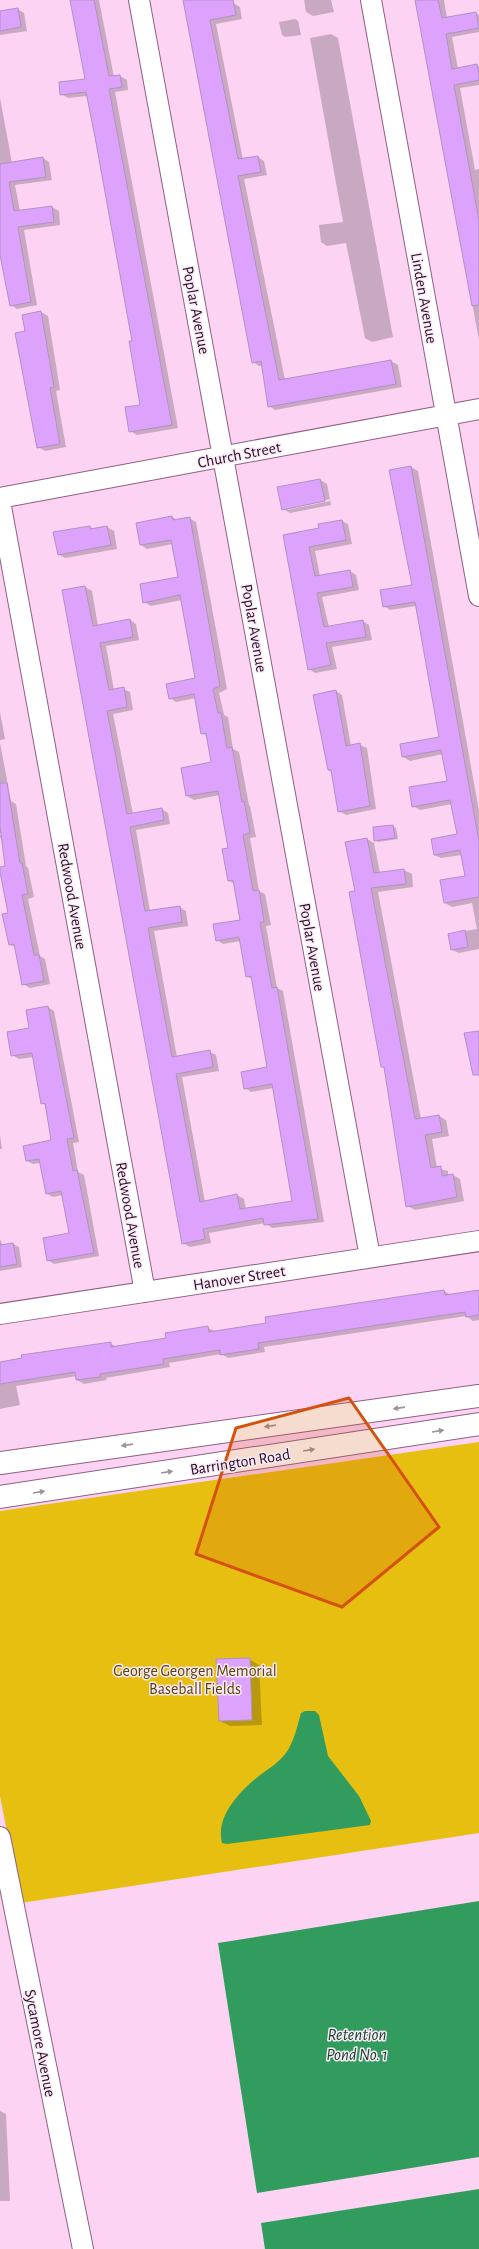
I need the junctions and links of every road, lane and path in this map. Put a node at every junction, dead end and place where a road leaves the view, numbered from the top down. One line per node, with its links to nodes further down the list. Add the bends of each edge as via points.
1 (139, 0): 5 (street, Poplar Avenue)
2 (370, 0): 4 (street, Linden Avenue)
3 (479, 409): 4 (street, Church Street)
4 (446, 415): 5 (street, Church Street); 8 (street, Linden Avenue)
5 (224, 456): 6 (street, Church Street); 10 (street, Poplar Avenue)
6 (0, 498)
7 (0, 501): 11 (street, Redwood Avenue)
8 (479, 596)
9 (479, 1242): 10 (street, Hanover Street)
10 (370, 1257): 11 (street, Hanover Street)
11 (145, 1292): 12 (street, Hanover Street)
12 (0, 1314)
13 (479, 1396): 15 (main road, Barrington Road, one-way to 15)
14 (479, 1424): 16 (main road, Barrington Road, one-way to 14)
15 (0, 1463)
16 (0, 1498)
17 (0, 1837): 18 (street, Sycamore Avenue)
18 (83, 2249)

